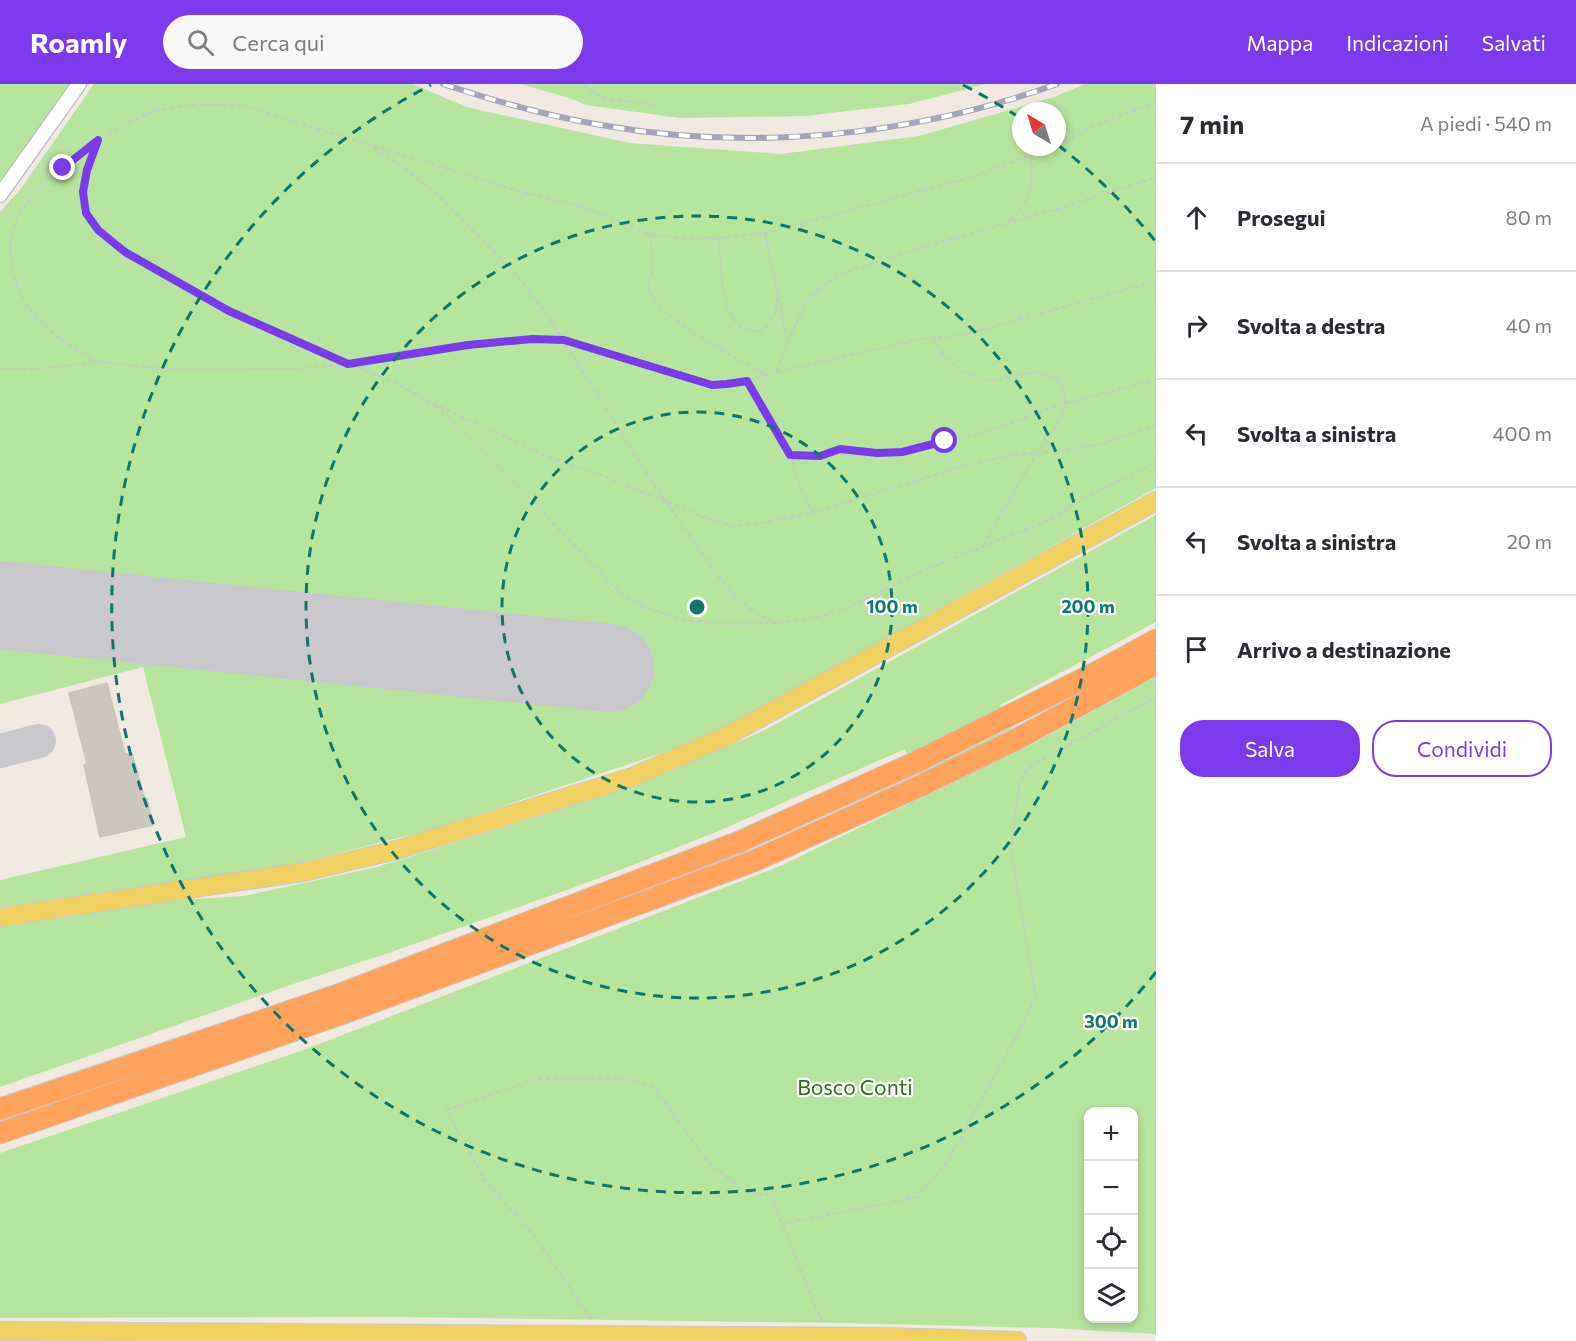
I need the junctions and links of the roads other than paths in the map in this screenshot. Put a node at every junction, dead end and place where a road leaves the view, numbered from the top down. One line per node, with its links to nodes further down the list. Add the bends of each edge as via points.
1 (79, 84): 2 (street)
2 (0, 195)
3 (1156, 501): 6 (main road, via 725,737 632,777 396,850 303,873)
4 (1156, 640): 7 (highway, via 912,764 739,842 335,996)
5 (1156, 664): 8 (highway, via 922,785 732,869 334,1017)
6 (0, 917)
7 (0, 1108)
8 (0, 1133)
9 (0, 1331): 10 (main road, via 826,1336)
10 (1017, 1341)

